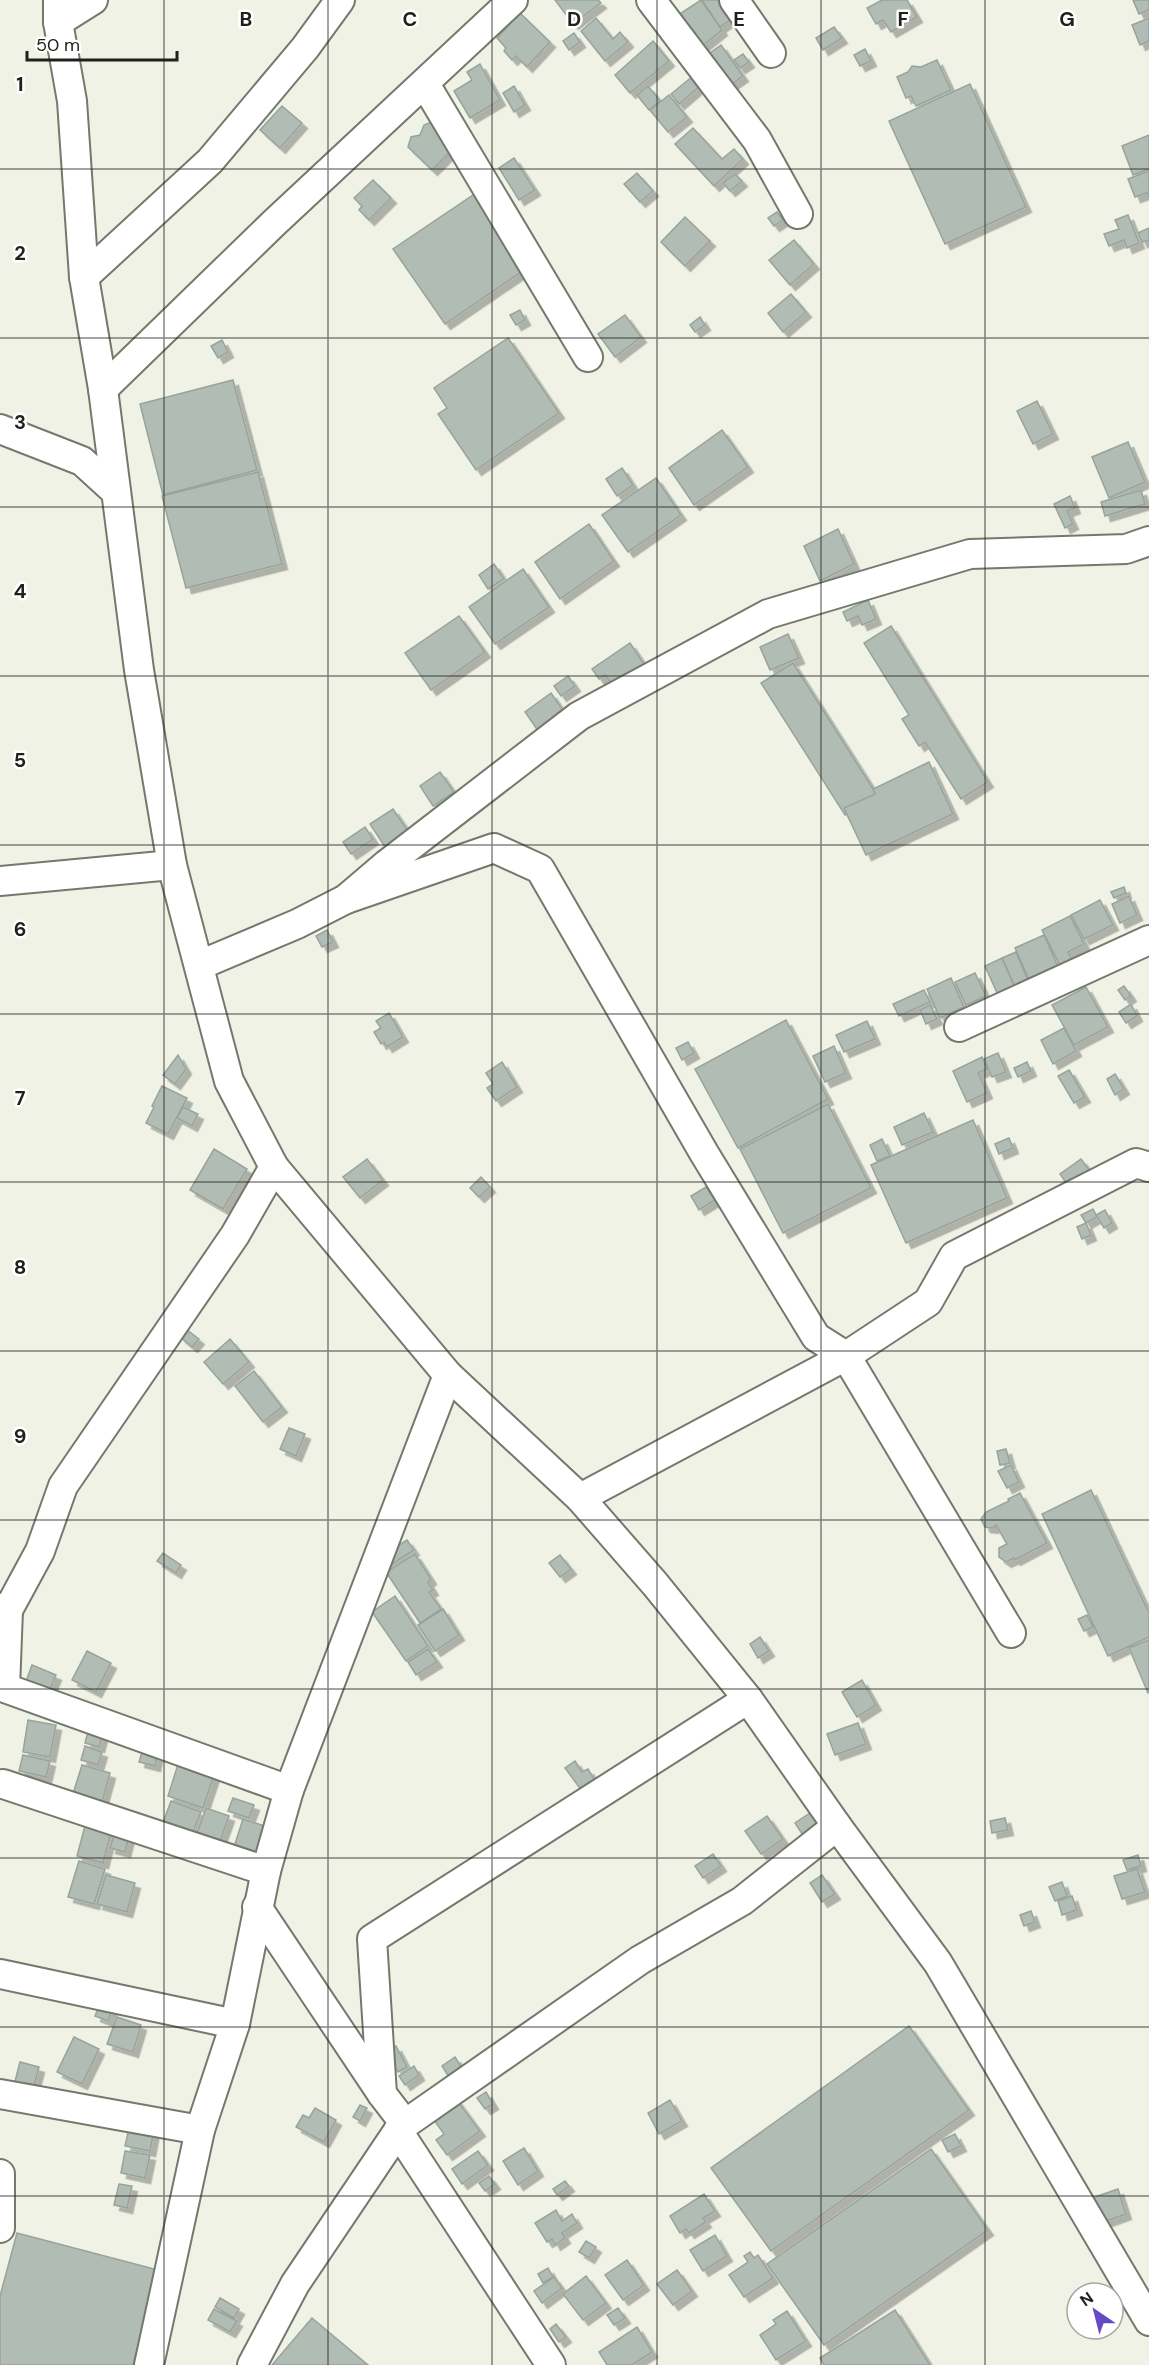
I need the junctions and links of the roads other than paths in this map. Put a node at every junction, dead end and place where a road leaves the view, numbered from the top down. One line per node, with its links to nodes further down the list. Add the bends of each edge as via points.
1 (93, 0): 6 (street)
2 (340, 0): 10 (street, via 210,161)
3 (513, 0): 8 (street)
4 (651, 0): 9 (street, via 757,140)
5 (734, 0): 7 (street)
6 (58, 11): 10 (street, via 72,101)
7 (771, 52)
8 (425, 84): 11 (street); 12 (street)
9 (798, 214)
10 (84, 278): 12 (street)
11 (588, 357)
12 (103, 389): 14 (street)
13 (0, 429): 14 (street, via 82,461)
14 (116, 492): 16 (street, via 139,670)
15 (1149, 541): 18 (street, via 1126,549 970,554 768,615 579,716)
16 (172, 865): 17 (street); 20 (street)
17 (0, 881)
18 (346, 899): 20 (street); 24 (street, via 494,848 540,869 704,1153 816,1337)
19 (1149, 940): 21 (street)
20 (200, 965): 22 (street, via 229,1081)
21 (959, 1027)
22 (274, 1167): 25 (street); 27 (street, via 236,1235 63,1486 40,1551)
23 (1149, 1167): 24 (street, via 1136,1163 954,1256 928,1302)
24 (846, 1356): 26 (street); 28 (street)
25 (448, 1375): 26 (street); 31 (street)
26 (580, 1498): 29 (street)
27 (4, 1609): 31 (street, via 5,1688)
28 (1011, 1633)
29 (748, 1699): 32 (street); 38 (street, via 372,1939)
30 (3, 1784): 33 (street)
31 (289, 1790): 33 (street)
32 (837, 1826): 39 (street, via 742,1900 640,1960); 43 (street, via 938,1964)
33 (266, 1870): 34 (street)
34 (258, 1907): 36 (street); 38 (street)
35 (0, 1974): 36 (street)
36 (235, 2024): 40 (street)
37 (0, 2094): 40 (street)
38 (382, 2094): 39 (street)
39 (402, 2127): 45 (street, via 295,2284); 46 (street)
40 (200, 2130): 44 (street)
41 (0, 2174): 42 (street)
42 (0, 2228)
43 (1147, 2315)
44 (149, 2365)
45 (252, 2365)
46 (551, 2365)

